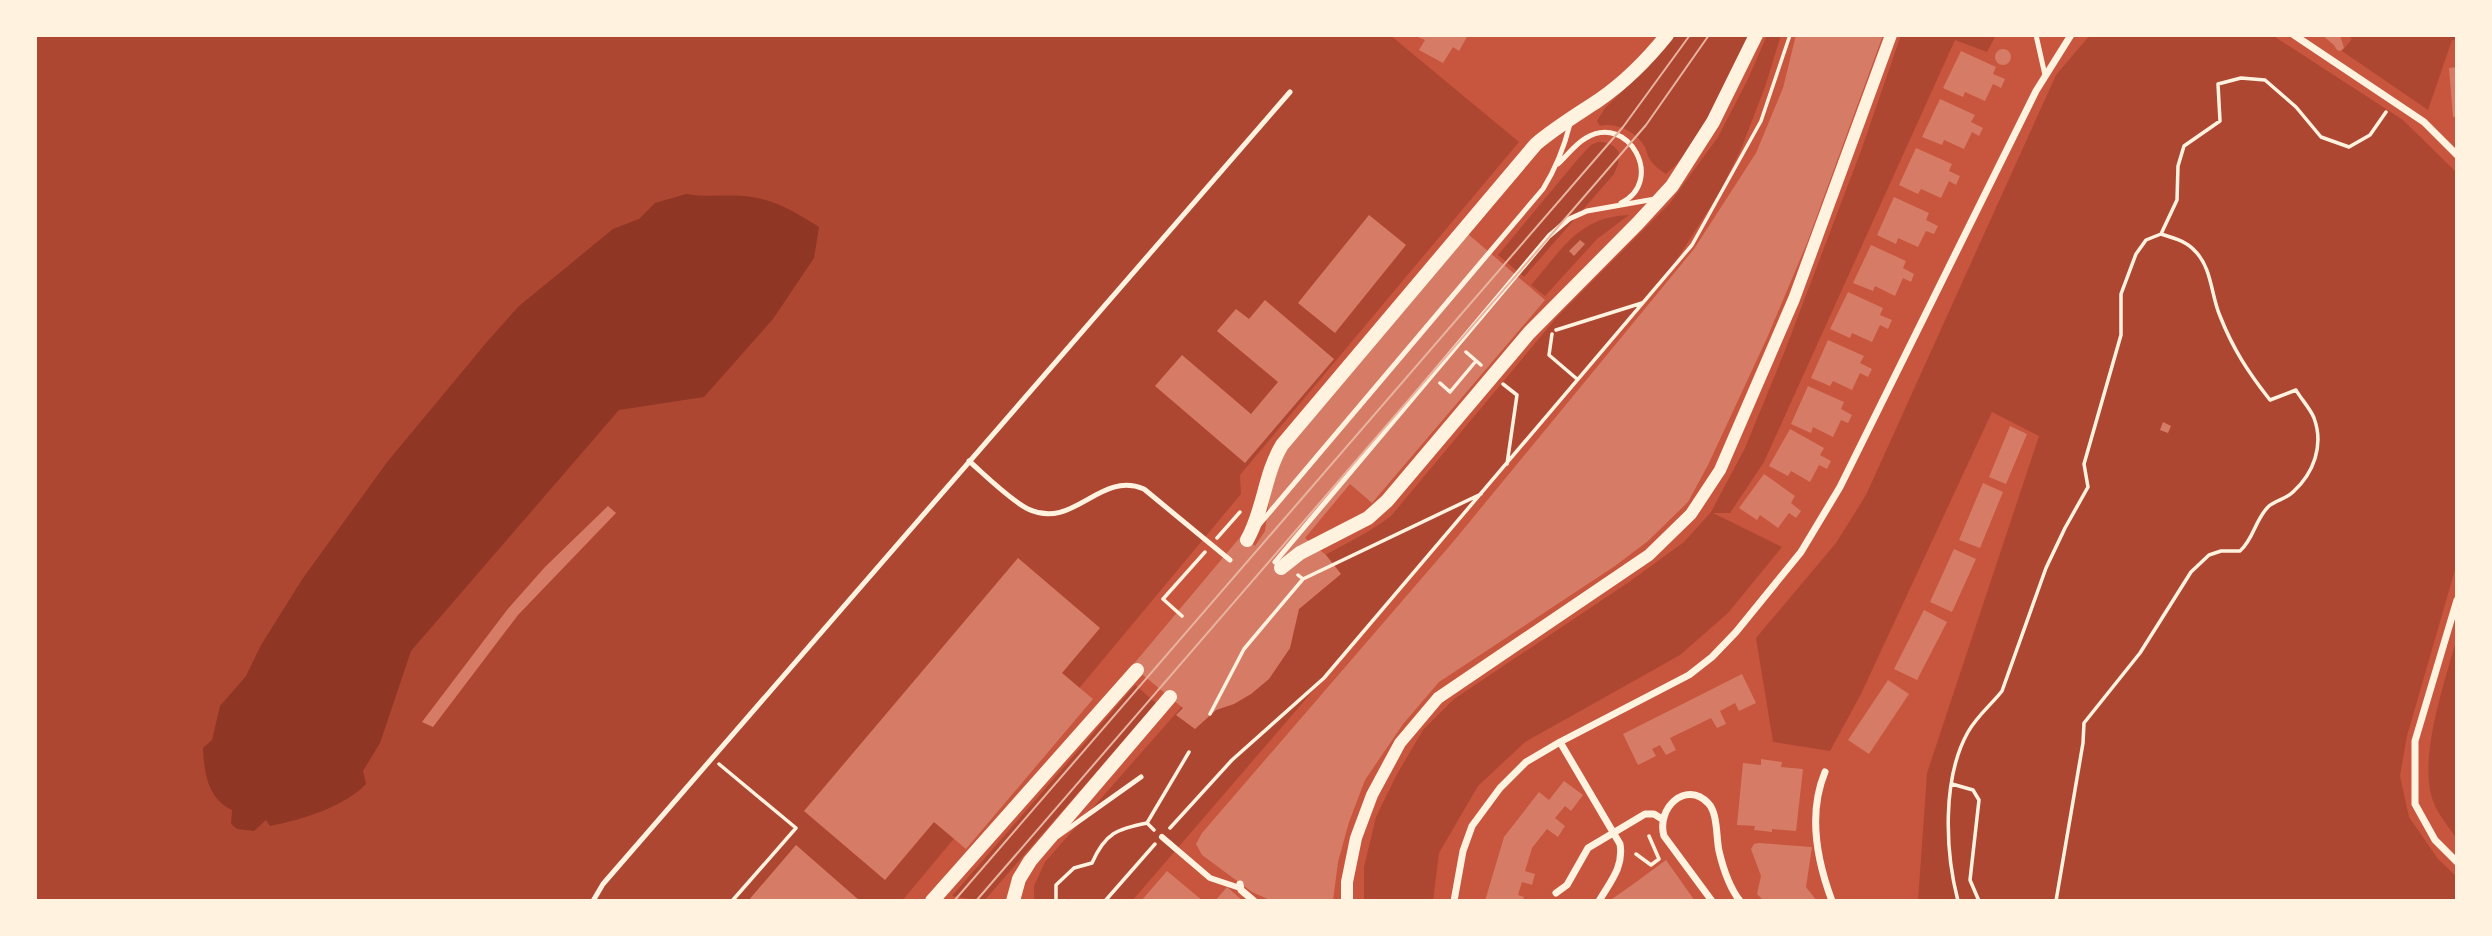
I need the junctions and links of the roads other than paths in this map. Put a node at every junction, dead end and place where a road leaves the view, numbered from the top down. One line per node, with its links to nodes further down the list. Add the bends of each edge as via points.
1 (1667, 35): 9 (main road, via 1625,79)
2 (1756, 35): 12 (main road, via 1713,122)
3 (1891, 35): 34 (street, via 1794,299 1720,470 1691,514 1649,555 1438,698 1399,743 1356,838)
4 (2036, 35): 7 (lane)
5 (2071, 35): 7 (street)
6 (2294, 35): 10 (street, via 2424,122)
7 (2045, 75): 21 (street, via 1840,486 1801,552 1736,632 1697,669)
8 (1290, 92): 14 (lane)
9 (1571, 118): 11 (lane); 15 (main road, via 1536,144 1282,445 1267,475 1260,511)
10 (2457, 155)
11 (1556, 167): 13 (lane, via 1586,137 1598,133 1623,137 1640,156 1642,169 1635,192); 15 (lane, via 1535,198)
12 (1664, 194): 13 (lane); 17 (main road, via 1529,333 1387,502 1368,518 1300,553)
13 (1616, 206): 17 (lane, via 1569,219 1549,236)
14 (969, 461): 16 (lane, via 1028,509 1051,515 1068,511 1105,489 1135,485); 30 (lane)
15 (1244, 534)
16 (1230, 561)
17 (1284, 568)
18 (2457, 600): 27 (street, via 2415,741 2415,804 2435,839)
19 (1137, 670): 31 (main road)
20 (1170, 697): 26 (main road)
21 (1560, 742): 35 (street, via 1527,762 1472,825); 36 (street, via 1620,844 1620,866)
22 (1825, 772): 39 (street, via 1818,788 1815,820 1822,876)
23 (1141, 777): 26 (lane)
24 (1662, 819): 29 (street, via 1645,814 1588,848 1567,885); 37 (street, via 1664,836); 38 (street, via 1670,804 1685,796 1700,797 1712,807 1725,870)
25 (1162, 837): 28 (street, via 1210,878)
26 (1041, 848): 32 (main road, via 1022,873)
27 (2457, 862)
28 (1240, 886): 33 (street)
29 (1556, 893)
30 (593, 901)
31 (932, 901)
32 (1013, 901)
33 (1254, 901)
34 (1347, 901)
35 (1454, 901)
36 (1599, 901)
37 (1713, 901)
38 (1740, 901)
39 (1832, 901)

